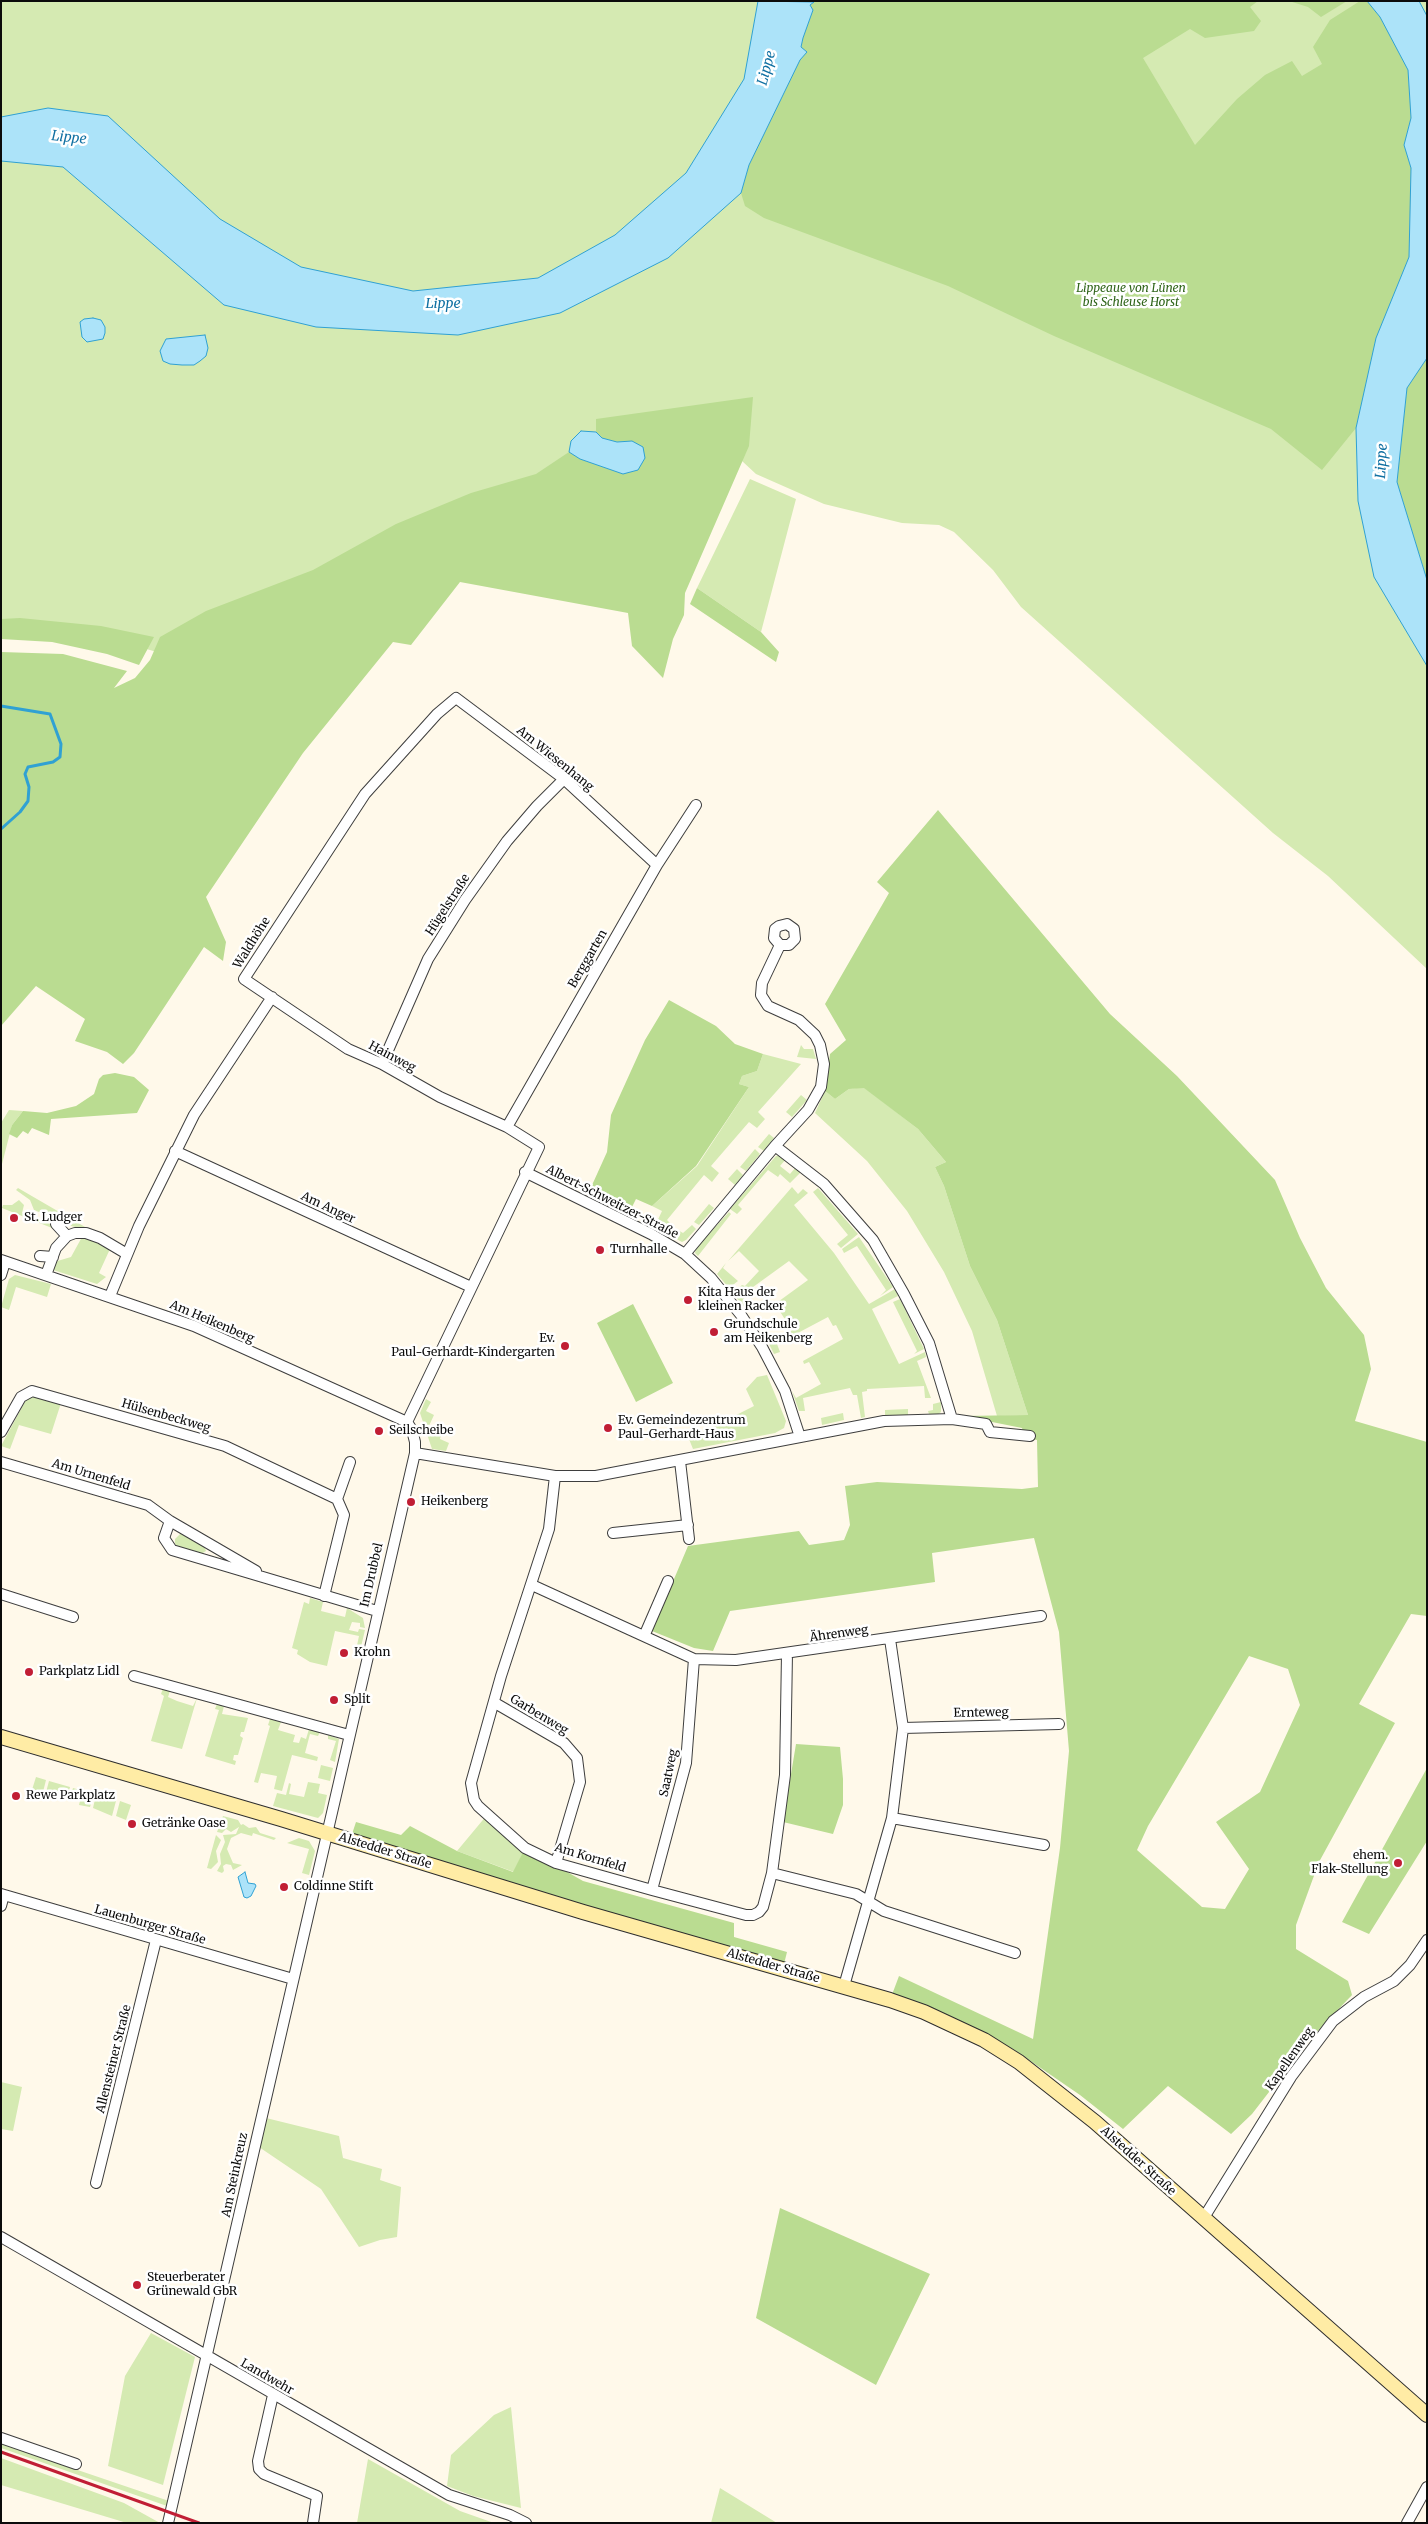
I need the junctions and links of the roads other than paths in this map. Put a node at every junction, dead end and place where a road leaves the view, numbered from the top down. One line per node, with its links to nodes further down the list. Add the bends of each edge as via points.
1 (456, 698): 2 (street, Am Wiesenhang); 6 (street, Waldhöhe, via 437,714 365,794 244,979)
2 (564, 779): 4 (street, Am Wiesenhang); 7 (street, Hügelstraße, via 507,841 465,900 428,959)
3 (696, 805): 4 (street, Berggarten)
4 (657, 864): 8 (street, Berggarten)
5 (780, 945): 9 (street, via 762,983 761,996 768,1006 799,1020 815,1035 824,1064 821,1087 808,1110)
6 (272, 997): 7 (street, Hainweg, via 348,1049); 10 (street, via 205,1097)
7 (382, 1064): 8 (street, Hainweg, via 440,1098)
8 (507, 1127): 11 (street, Albert-Schweitzer-Straße, via 539,1147)
9 (775, 1146): 15 (street); 23 (street, via 824,1184 873,1240 929,1344)
10 (175, 1151): 14 (street); 21 (street, Am Anger)
11 (525, 1172): 15 (street, Albert-Schweitzer-Straße); 21 (street)
12 (56, 1224): 13 (street)
13 (66, 1236): 14 (street, via 86,1233); 17 (street)
14 (127, 1254): 22 (street)
15 (685, 1254): 26 (street, Albert-Schweitzer-Straße, via 726,1295 760,1343 785,1391)
16 (40, 1256): 17 (street)
17 (53, 1257): 20 (street)
18 (3, 1261): 19 (street); 20 (street, Am Heikenberg)
19 (1, 1275)
20 (46, 1275): 22 (street, Am Heikenberg)
21 (471, 1287): 24 (street)
22 (110, 1296): 24 (street, Am Heikenberg, via 194,1326)
23 (952, 1420): 26 (street, via 884,1421); 27 (street, via 986,1424 990,1432)
24 (407, 1422): 28 (street, Im Drubbel, via 412,1430)
25 (1, 1432): 33 (street, Hülsenbeckweg, via 21,1397 32,1391 225,1446)
26 (800, 1436): 29 (street)
27 (1030, 1436)
28 (415, 1453): 32 (street); 43 (street, Im Drubbel)
29 (680, 1461): 32 (street, via 596,1476); 35 (street)
30 (1, 1462): 34 (street, Am Urnenfeld, via 148,1506)
31 (350, 1462): 33 (street)
32 (555, 1476): 40 (street, Am Kornfeld, via 550,1530)
33 (337, 1499): 42 (street, via 344,1515)
34 (170, 1521): 38 (street, Am Urnenfeld); 38 (street, Am Urnenfeld, via 164,1538 172,1550)
35 (688, 1525): 36 (street); 37 (street)
36 (614, 1533)
37 (689, 1539)
38 (269, 1579): 42 (street, Am Urnenfeld)
39 (668, 1581): 46 (street)
40 (532, 1585): 46 (street, Ährenweg); 51 (street, Am Kornfeld)
41 (1, 1594): 45 (street)
42 (324, 1596): 43 (street, Am Urnenfeld)
43 (377, 1611): 54 (street, Im Drubbel)
44 (1040, 1616): 47 (street, Ährenweg)
45 (73, 1617)
46 (645, 1634): 49 (street, Ährenweg)
47 (890, 1639): 48 (street, Ährenweg); 53 (street)
48 (787, 1653): 49 (street, Ährenweg, via 736,1660); 60 (street, Am Kornfeld, via 786,1772)
49 (694, 1659): 61 (street, Saatweg, via 686,1763)
50 (134, 1676): 54 (street)
51 (494, 1703): 59 (street, Am Kornfeld, via 471,1783 474,1800 525,1848); 59 (street, Garbenweg, via 564,1743 578,1758 580,1782)
52 (1059, 1724): 53 (street, Ernteweg)
53 (903, 1728): 56 (street)
54 (349, 1735): 57 (street, Im Drubbel)
55 (1, 1738): 57 (street, Alstedder Straße)
56 (892, 1818): 58 (street); 63 (street)
57 (326, 1833): 68 (street, Am Steinkreuz); 69 (street, Alstedder Straße, via 582,1912)
58 (1044, 1845)
59 (556, 1863): 61 (street, Am Kornfeld)
60 (772, 1873): 61 (street, Am Kornfeld, via 762,1907 753,1915); 63 (street, via 856,1894)
61 (652, 1890)
62 (2, 1895): 64 (street); 65 (street, Lauenburger Straße)
63 (869, 1903): 67 (street, via 884,1911); 69 (street)
64 (1, 1906)
65 (156, 1940): 68 (street, Lauenburger Straße); 70 (street, Allensteiner Straße)
66 (1427, 1940): 71 (street, Kapellenweg, via 1394,1981 1364,1997 1333,2021 1291,2077)
67 (1015, 1952)
68 (293, 1979): 73 (street, Am Steinkreuz)
69 (844, 1986): 71 (street, Alstedder Straße, via 924,2012 984,2040 1019,2062 1095,2122)
70 (96, 2183)
71 (1203, 2219): 75 (street, Alstedder Straße)
72 (1, 2237): 73 (street, Landwehr)
73 (208, 2357): 74 (street, Landwehr); 79 (street, Am Steinkreuz)
74 (273, 2395): 80 (street, via 259,2469 317,2496); 81 (street, Landwehr, via 449,2495)
75 (1427, 2416)
76 (1, 2438): 77 (street)
77 (76, 2464)
78 (1427, 2487): 82 (street)
79 (168, 2523)
80 (313, 2523)
81 (526, 2523)
82 (1407, 2523)

